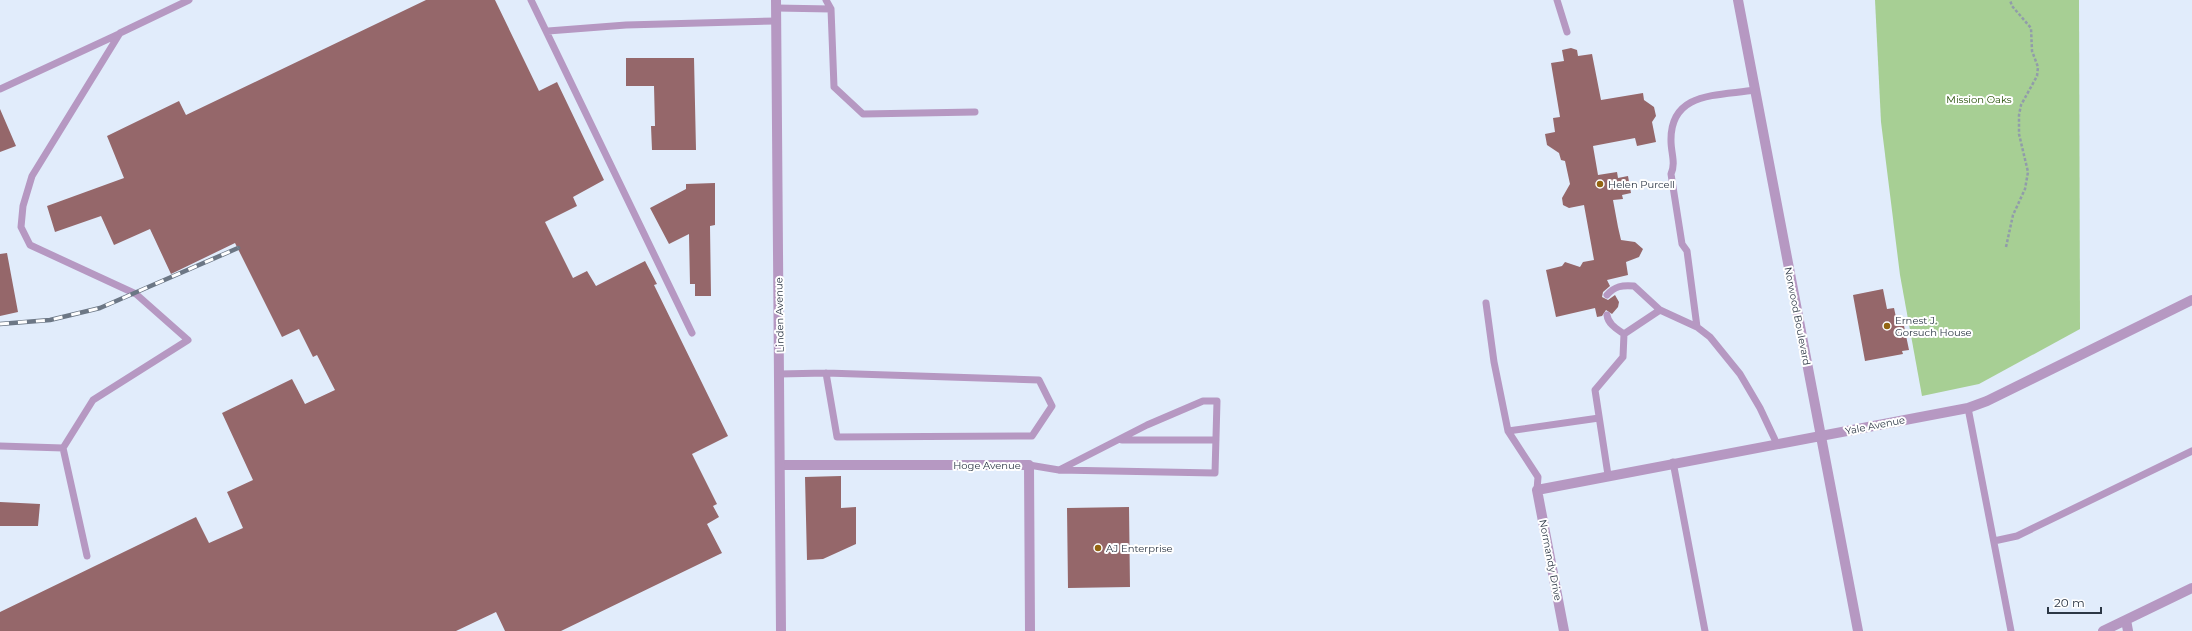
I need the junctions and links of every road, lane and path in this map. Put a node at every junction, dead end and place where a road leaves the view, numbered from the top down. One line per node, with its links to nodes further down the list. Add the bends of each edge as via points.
1 (189, 0): 12 (lane)
2 (531, 0): 10 (lane)
3 (826, 0): 8 (lane)
4 (1557, 0): 11 (lane)
5 (1738, 0): 14 (street, Norwood Boulevard)
6 (2010, 0): 16 (path, via 2031,28 2032,51 2038,67 2037,76 2021,105 2019,115 2019,134 2028,172 2025,189 2013,215)
7 (776, 4): 8 (lane); 9 (street, Linden Avenue)
8 (831, 9): 15 (lane, via 834,87 863,114)
9 (776, 21): 10 (lane, via 626,25); 26 (street, Linden Avenue)
10 (548, 31): 23 (lane)
11 (1568, 32)
12 (120, 34): 13 (lane); 35 (lane, via 32,176 22,206 20,227 30,245 136,294 188,340 93,400)
13 (0, 89)
14 (1755, 90): 22 (lane, via 1694,100 1684,105 1673,121 1671,141 1674,167 1671,174 1682,244 1687,251); 30 (street, Norwood Boulevard)
15 (975, 112)
16 (2006, 247)
17 (1606, 295): 20 (lane, via 1613,288 1623,285 1634,286)
18 (2192, 300): 27 (street, Yale Avenue)
19 (1486, 303): 29 (lane, via 1494,362)
20 (1660, 310): 22 (lane); 24 (lane)
21 (1607, 315): 24 (lane, via 1614,327)
22 (1697, 327): 33 (lane, via 1710,337 1740,374)
23 (692, 333)
24 (1624, 334): 28 (lane, via 1623,357 1595,390)
25 (826, 372): 25 (lane, via 1039,380 1052,406 1032,436 837,437); 26 (lane)
26 (779, 374): 38 (street, Linden Avenue)
27 (1968, 408): 30 (street, Yale Avenue); 43 (lane)
28 (1599, 418): 29 (lane); 41 (lane)
29 (1508, 431): 42 (lane, via 1538,476)
30 (1821, 436): 33 (street, Yale Avenue); 51 (street, Norwood Boulevard)
31 (1121, 440): 32 (lane); 32 (lane, via 1147,425 1202,401 1217,401); 40 (lane)
32 (1216, 440): 40 (lane, via 1216,473)
33 (1777, 444): 37 (street, Yale Avenue)
34 (0, 446): 35 (lane)
35 (63, 448): 44 (lane)
36 (2192, 451): 43 (lane, via 2017,536)
37 (1673, 462): 41 (street, Yale Avenue); 50 (lane)
38 (780, 465): 39 (street, Hoge Avenue); 47 (street, Linden Avenue)
39 (1028, 465): 40 (lane); 48 (street, Hoge Avenue)
40 (1059, 470)
41 (1608, 475): 42 (street, Yale Avenue)
42 (1537, 490): 49 (street, Normandy Drive)
43 (1994, 541): 52 (lane)
44 (87, 556)
45 (2192, 588): 46 (street)
46 (2126, 620): 53 (street); 54 (street)
47 (780, 631)
48 (1030, 631)
49 (1564, 631)
50 (1705, 631)
51 (1858, 631)
52 (2011, 631)
53 (2103, 631)
54 (2128, 631)

